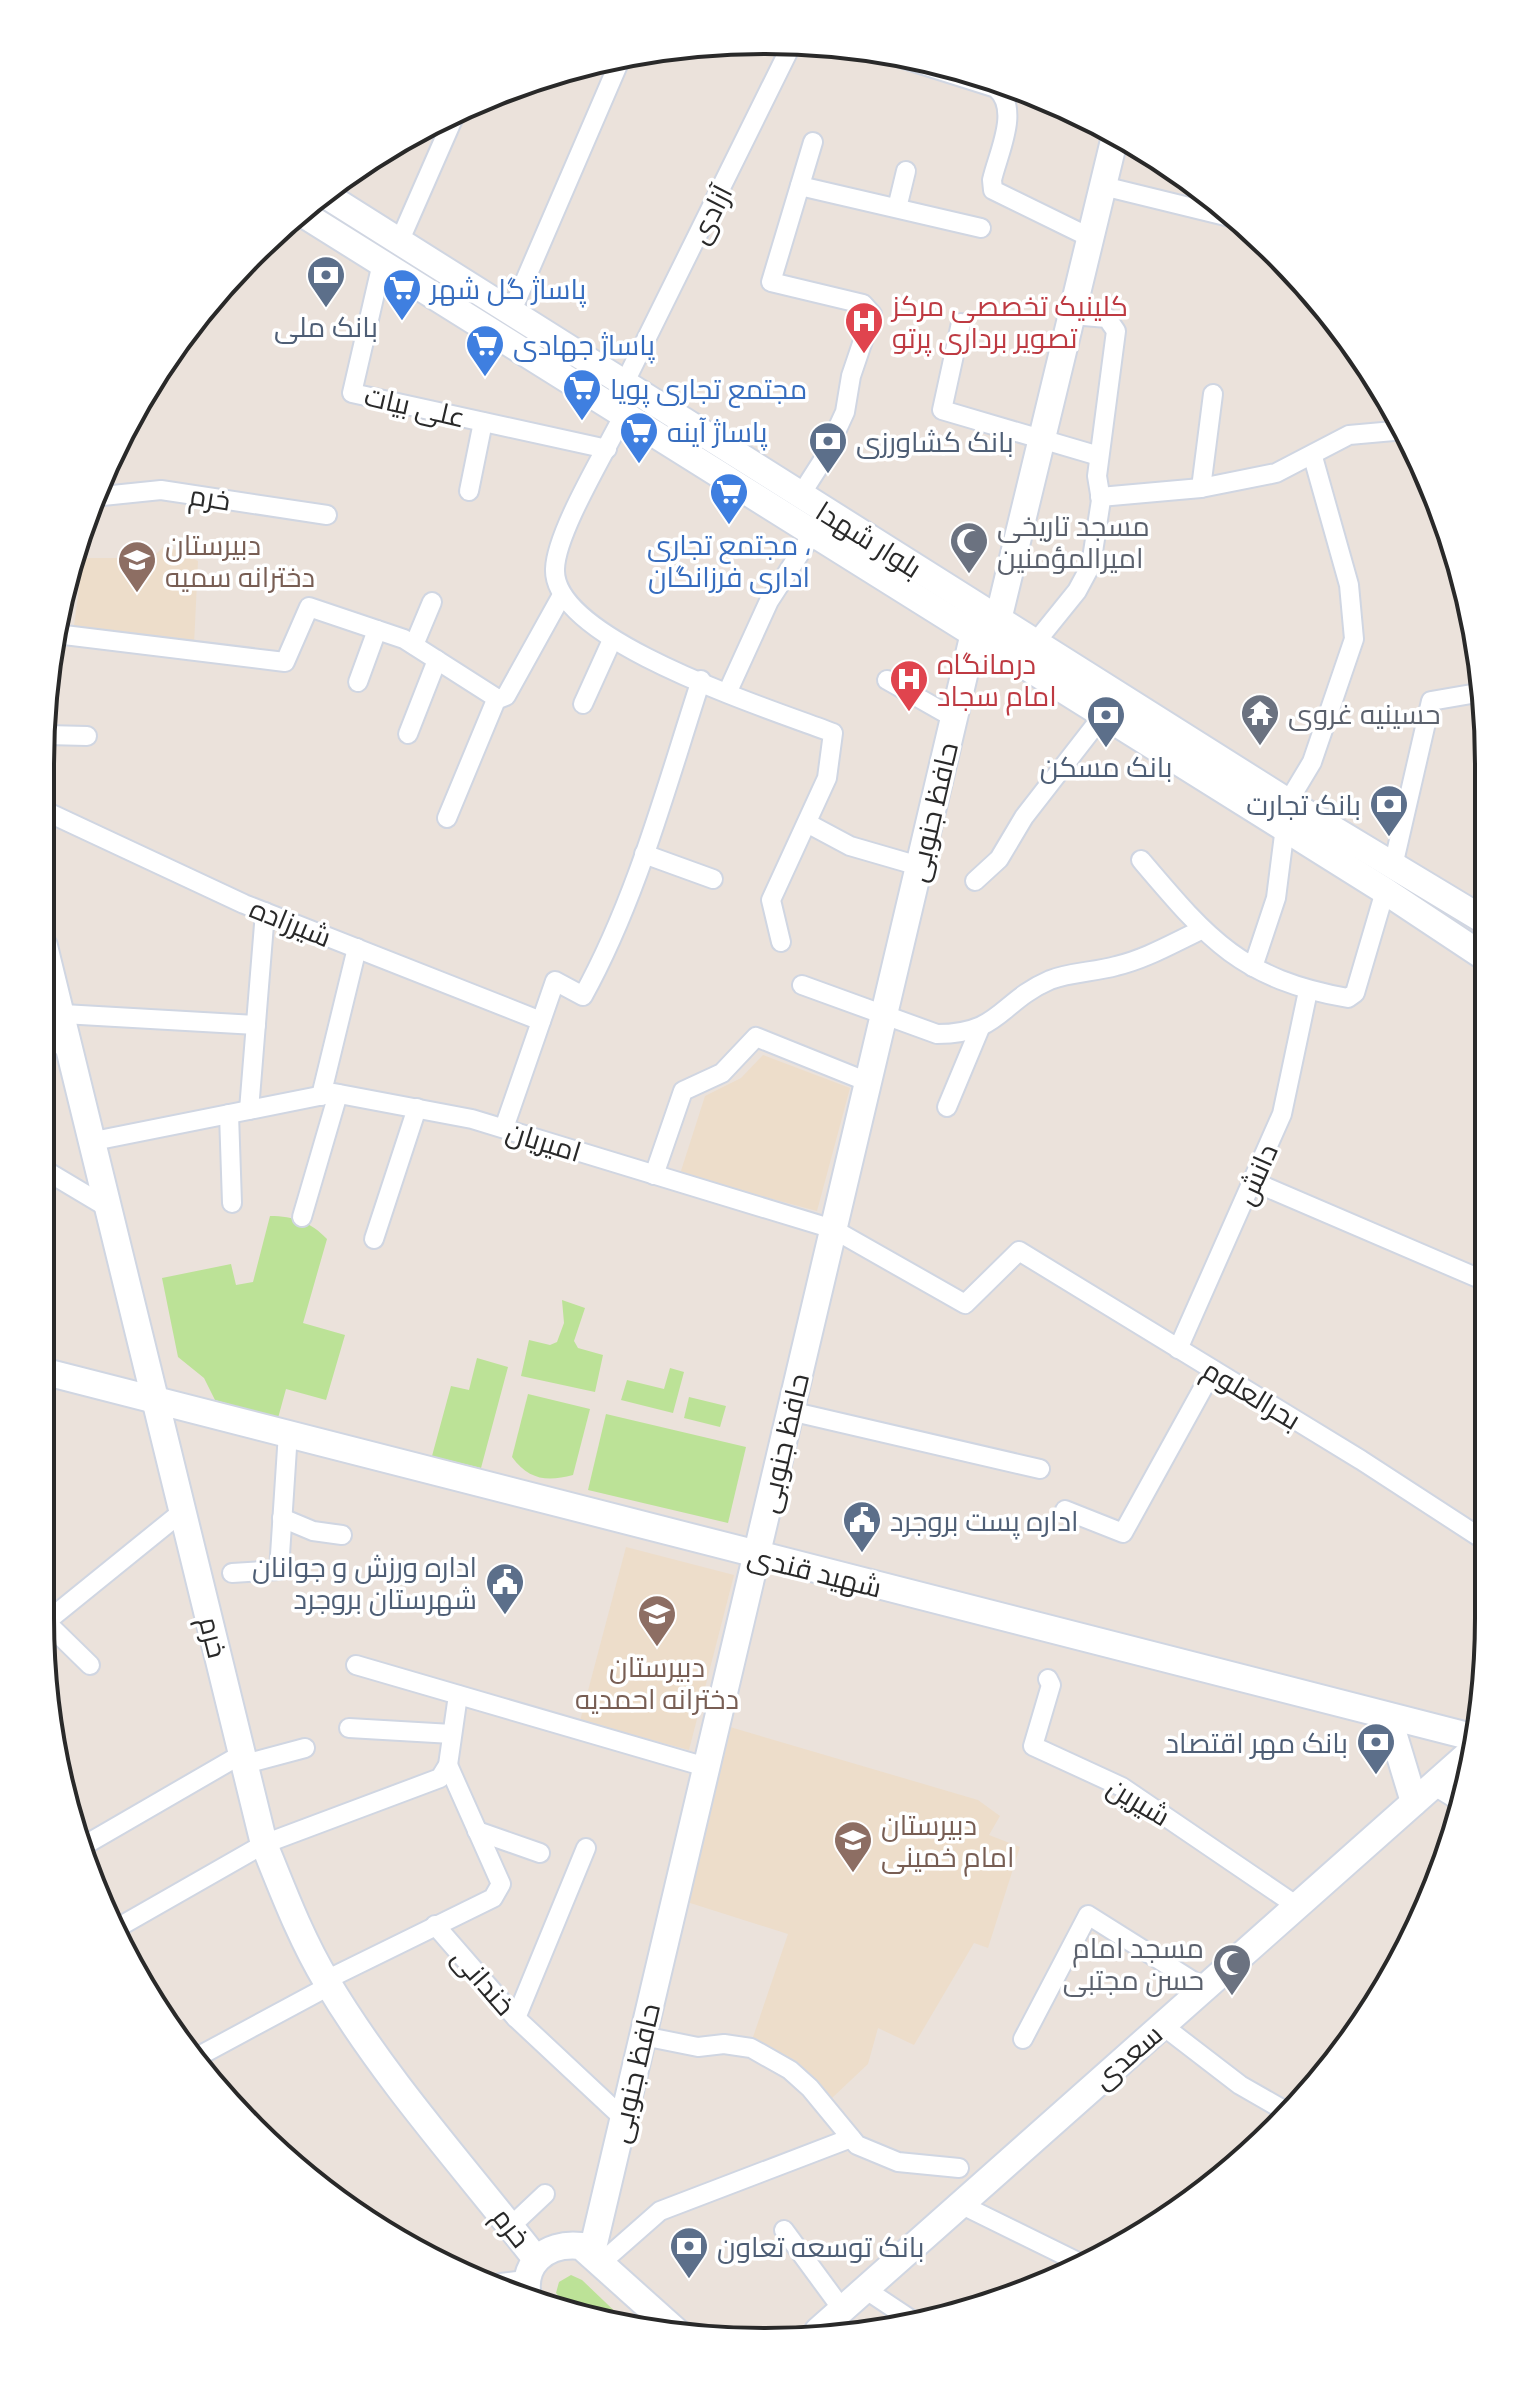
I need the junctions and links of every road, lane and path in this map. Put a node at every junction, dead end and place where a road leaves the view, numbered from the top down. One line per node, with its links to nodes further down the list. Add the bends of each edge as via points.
1 (787, 55): 21 (street, آزادی)
2 (616, 70): 18 (street)
3 (1006, 97): 15 (street, via 1009,108 993,190)
4 (449, 127): 16 (street)
5 (813, 142): 8 (street)
6 (1113, 145): 9 (main road)
7 (906, 171): 11 (street)
8 (800, 186): 11 (street); 33 (street, via 771,282 863,304 872,314 845,412)
9 (1103, 186): 12 (street); 15 (main road)
10 (334, 200): 16 (main road, بلوار شهدا)
11 (897, 208): 14 (street)
12 (1211, 212)
13 (310, 218): 17 (main road, بلوار شهدا)
14 (981, 228)
15 (1091, 238): 19 (main road)
16 (400, 240): 18 (main road, بلوار شهدا)
17 (382, 263): 23 (main road, بلوار شهدا); 24 (street, علی بیات, via 352,393)
18 (511, 313): 21 (main road, بلوار شهدا)
19 (1072, 315): 26 (main road); 28 (street, via 1107,318 1116,331)
20 (961, 323): 26 (street, via 942,410)
21 (625, 382): 33 (main road, بلوار شهدا)
22 (1213, 394): 30 (street)
23 (624, 414): 27 (street); 36 (main road, بلوار شهدا)
24 (483, 422): 27 (street, علی بیات); 31 (street)
25 (1392, 431): 29 (street, via 1349,435)
26 (1042, 441): 28 (street); 39 (main road)
27 (607, 449): 37 (street, via 563,538 555,566)
28 (1099, 456): 34 (street)
29 (1313, 457): 30 (street, via 1276,473); 60 (street, via 1349,585 1354,639 1312,762)
30 (1201, 488): 34 (street)
31 (469, 491)
32 (107, 496): 35 (street, خرم, via 161,490)
33 (800, 496): 39 (main road, بلوار شهدا)
34 (1100, 497): 44 (street, via 1091,565)
35 (327, 515)
36 (813, 533): 41 (main road, بلوار شهدا); 50 (street, via 769,601)
37 (562, 595): 43 (street); 52 (street, via 506,696)
38 (432, 602): 45 (street)
39 (998, 620): 41 (main road); 44 (main road, بلوار شهدا)
40 (377, 630): 42 (street, via 309,607 285,662); 45 (street); 49 (street)
41 (974, 633): 54 (main road, بلوار شهدا); 55 (main road, حافظ جنوبی)
42 (66, 635)
43 (612, 640): 47 (street); 53 (street)
44 (1035, 643): 60 (main road, بلوار شهدا)
45 (414, 645): 46 (street)
46 (437, 660): 52 (street); 56 (street)
47 (701, 680): 50 (street); 63 (street)
48 (887, 680): 55 (street)
49 (358, 682)
50 (728, 691): 62 (street, via 833,733 827,778)
51 (1471, 694): 68 (street, via 1431,701)
52 (498, 699): 61 (street)
53 (583, 704)
54 (1104, 714): 60 (main road, بلوار شهدا); 67 (street, via 1024,817 999,859)
55 (954, 718): 65 (main road, حافظ جنوبی)
56 (408, 734)
57 (55, 735): 58 (street)
58 (87, 736)
59 (54, 815): 69 (street, شیرزاده)
60 (1286, 815): 68 (main road, بلوار شهدا); 76 (street, via 1276,898)
61 (447, 818)
62 (807, 823): 65 (street, via 850,846); 73 (street, via 771,900)
63 (644, 854): 66 (street); 82 (street, via 608,950 583,996 555,981)
64 (1141, 860): 71 (street)
65 (919, 866): 81 (main road, حافظ جنوبی)
66 (713, 879)
67 (975, 881)
68 (1400, 885): 70 (main road); 72 (main road); 75 (main road); 79 (street, via 1355,993 1348,998)
69 (265, 912): 74 (street, شیرزاده); 83 (street)
70 (1475, 917)
71 (1201, 930): 76 (street); 84 (street, via 1133,962 1053,978)
72 (1475, 935)
73 (781, 942)
74 (357, 948): 82 (street, شیرزاده); 88 (street)
75 (1475, 949)
76 (1253, 967): 79 (street)
77 (802, 985): 81 (street)
78 (54, 990): 80 (main road, خرم)
79 (1308, 991): 97 (street, دانش, via 1282,1114)
80 (63, 1014): 83 (street); 85 (main road, خرم)
81 (883, 1016): 84 (street, via 937,1034); 87 (main road, حافظ جنوبی)
82 (541, 1021): 93 (street)
83 (256, 1025): 91 (street)
84 (980, 1028): 89 (street)
85 (70, 1041): 86 (street); 94 (main road, خرم)
86 (54, 1045)
87 (868, 1082): 95 (street, via 756,1037 722,1073 683,1091); 101 (main road, حافظ جنوبی)
88 (330, 1095): 90 (street, امیریان); 91 (street, امیریان); 100 (street)
89 (947, 1107)
90 (417, 1108): 93 (street, امیریان); 102 (street)
91 (249, 1110): 92 (street, امیریان)
92 (229, 1114): 94 (street, امیریان); 98 (street)
93 (504, 1128): 95 (street, امیریان)
94 (94, 1141): 99 (main road, خرم)
95 (654, 1175): 101 (street, امیریان)
96 (54, 1176): 99 (street)
97 (1252, 1181): 104 (street); 105 (street, دانش)
98 (232, 1203)
99 (110, 1209): 108 (main road, خرم)
100 (302, 1217)
101 (833, 1229): 103 (street, امیریان, via 965,1304); 109 (main road, حافظ جنوبی)
102 (374, 1239)
103 (1019, 1251): 105 (street, بحرالعلوم)
104 (1475, 1277)
105 (1178, 1349): 106 (street, بحرالعلوم)
106 (1213, 1370): 112 (street, via 1123,1533); 115 (street, بحرالعلوم)
107 (54, 1374): 108 (main road, شهید قندی)
108 (156, 1398): 110 (main road, شهید قندی); 113 (main road, خرم)
109 (790, 1411): 111 (street); 117 (main road, حافظ جنوبی)
110 (288, 1433): 114 (street); 117 (main road, شهید قندی)
111 (1040, 1469)
112 (1065, 1510)
113 (183, 1511): 119 (street); 130 (main road, خرم)
114 (282, 1518): 116 (street, via 313,1531); 118 (street, via 279,1570)
115 (1475, 1534)
116 (342, 1535)
117 (756, 1556): 125 (main road, شهید قندی); 132 (main road, حافظ جنوبی)
118 (232, 1573)
119 (54, 1616)
120 (55, 1634): 121 (street)
121 (90, 1665)
122 (356, 1665): 124 (street)
123 (1048, 1679): 141 (street, شیرین, via 1051,1685 1033,1746 1122,1787)
124 (458, 1695): 127 (street); 132 (street)
125 (1388, 1716): 128 (main road, شهید قندی); 134 (main road)
126 (349, 1728): 127 (street)
127 (452, 1734): 133 (street)
128 (1465, 1735)
129 (305, 1748): 130 (street)
130 (243, 1759): 137 (street); 138 (main road, خرم)
131 (1460, 1762): 134 (main road, سعدی)
132 (706, 1767): 148 (main road, حافظ جنوبی)
133 (444, 1771): 136 (street); 138 (street)
134 (1424, 1794): 135 (street); 141 (main road, سعدی)
135 (1451, 1799)
136 (477, 1831): 140 (street); 143 (street, via 501,1884 493,1898)
137 (90, 1838)
138 (264, 1844): 142 (street); 144 (main road, خرم)
139 (586, 1848): 146 (street)
140 (540, 1853)
141 (1297, 1906): 145 (main road, سعدی)
142 (124, 1924)
143 (435, 1925): 144 (street, خندانی); 146 (street, خندانی)
144 (327, 1983): 150 (street, خندانی); 157 (main road, خرم)
145 (1204, 1988): 147 (main road, سعدی); 149 (street, via 1088,1915)
146 (516, 2018): 152 (street, خندانی)
147 (1162, 2025): 151 (street, via 1240,2085); 156 (main road, سعدی)
148 (643, 2036): 152 (main road, حافظ جنوبی); 153 (street, via 698,2047 751,2048 810,2088)
149 (1023, 2039)
150 (204, 2053)
151 (1279, 2107)
152 (623, 2118): 159 (main road, حافظ جنوبی)
153 (851, 2138): 154 (street, via 873,2154 898,2162); 159 (street, via 660,2211)
154 (959, 2168)
155 (545, 2194): 157 (street)
156 (960, 2204): 161 (street); 163 (main road, سعدی)
157 (511, 2226): 160 (main road, خرم)
158 (784, 2230): 164 (street)
159 (597, 2257): 160 (main road, via 568,2244 554,2246); 166 (main road)
160 (536, 2259): 162 (main road)
161 (1071, 2259)
162 (522, 2285)
163 (865, 2289): 164 (main road, سعدی); 165 (street)
164 (842, 2309): 167 (main road, سعدی)
165 (903, 2314)
166 (653, 2319)
167 (825, 2325)

